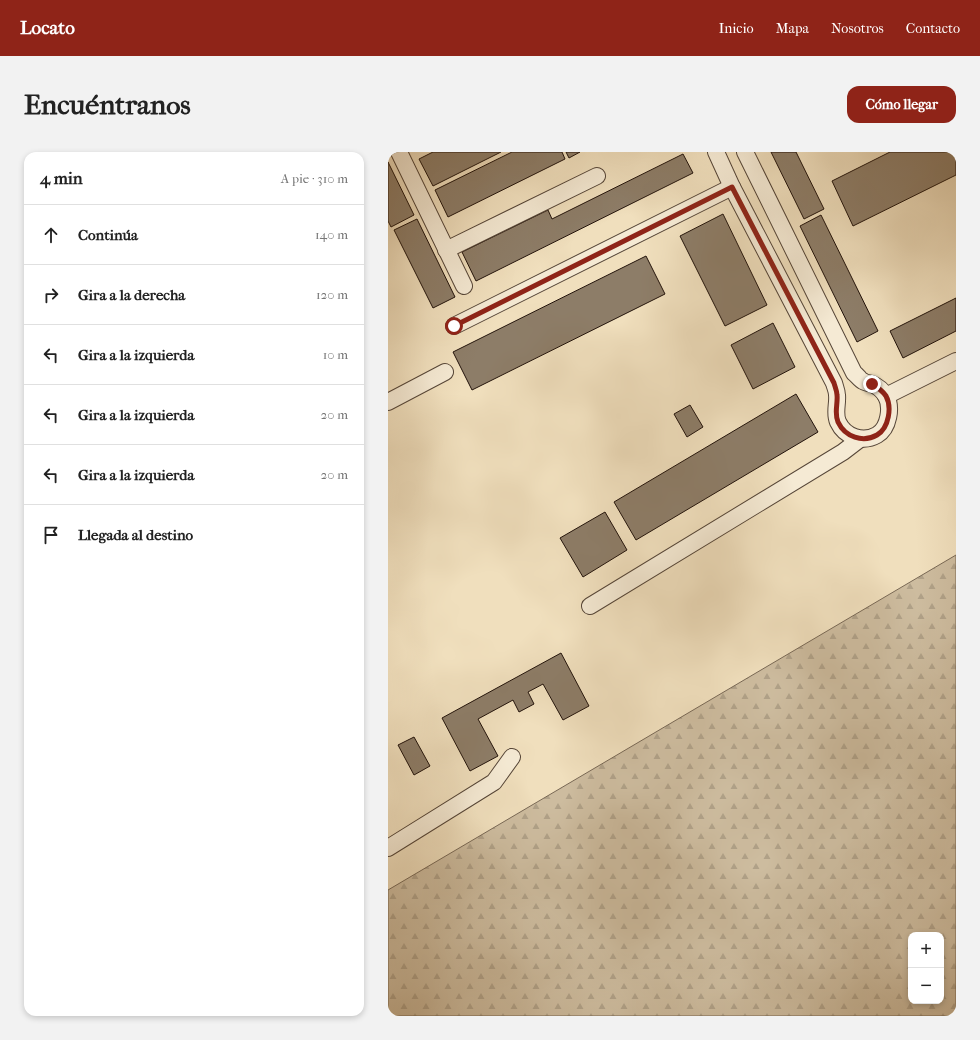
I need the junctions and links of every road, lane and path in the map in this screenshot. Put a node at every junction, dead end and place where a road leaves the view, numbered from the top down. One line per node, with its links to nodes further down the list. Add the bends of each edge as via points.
1 (716, 152): 5 (street)
2 (745, 152): 11 (street, via 854,373 863,381 880,389)
3 (402, 153): 6 (street)
4 (597, 176): 6 (street)
5 (732, 187): 8 (street); 13 (street, via 834,383 838,423 852,436)
6 (446, 250): 7 (street)
7 (464, 286)
8 (454, 326)
9 (956, 362): 11 (street)
10 (446, 372): 12 (street)
11 (886, 396): 13 (street, via 889,416 885,426 878,434)
12 (388, 402)
13 (860, 439): 14 (street, via 843,452)
14 (590, 606)
15 (512, 757): 16 (street, via 494,782)
16 (388, 848)

